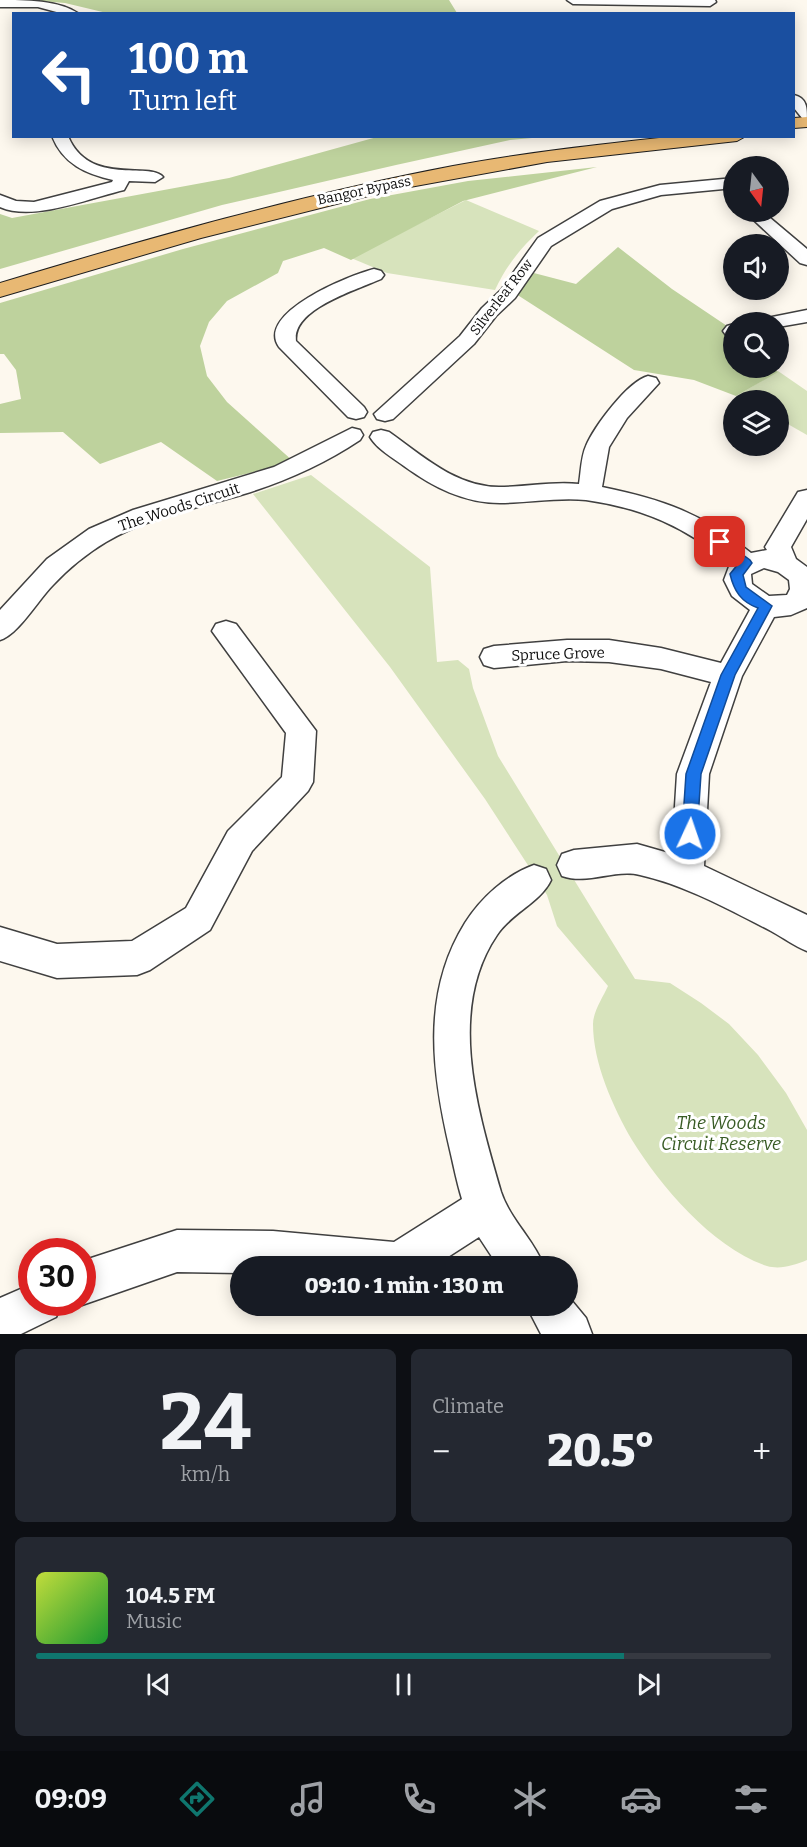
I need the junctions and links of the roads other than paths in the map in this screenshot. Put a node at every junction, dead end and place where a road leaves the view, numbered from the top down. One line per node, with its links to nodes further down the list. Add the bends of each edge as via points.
1 (573, 0): 2 (street)
2 (709, 1)
3 (0, 3): 4 (street, via 58,6)
4 (69, 12)
5 (61, 138): 8 (street, via 66,150 87,166)
6 (619, 138): 15 (main road, Bangor Bypass, via 482,158 306,193)
7 (719, 138): 16 (main road, Bangor Bypass, via 522,160 408,181 282,208)
8 (124, 176): 9 (street); 11 (street, via 118,186 34,207 13,206)
9 (155, 177)
10 (723, 186): 21 (street, Silverleaf Row, via 660,190 606,206 544,242 508,294)
11 (0, 200)
12 (764, 222): 13 (street)
13 (807, 259)
14 (374, 275): 20 (street, via 311,305 295,315 285,329 286,343)
15 (0, 280)
16 (0, 290)
17 (807, 316): 18 (street)
18 (789, 319)
19 (648, 383): 22 (street, via 618,414 597,447)
20 (354, 424): 21 (street, via 366,439); 27 (street, The Woods Circuit, via 301,465 139,517 104,533 79,548 23,598)
21 (383, 425): 22 (street, via 435,476 475,493)
22 (589, 493): 24 (street, via 681,517)
23 (807, 498): 25 (street, via 778,547)
24 (746, 563): 25 (street, via 764,559); 26 (street, via 736,582 746,596)
25 (785, 564): 26 (street, via 800,576 806,590 804,597)
26 (788, 611): 30 (street)
27 (0, 630)
28 (226, 631): 35 (street, via 301,731 297,782 240,841 198,919 137,958 57,961)
29 (494, 657): 30 (street, Spruce Grove, via 589,650 637,653)
30 (728, 675): 32 (street, via 693,774)
31 (574, 865): 32 (street, via 637,859)
32 (687, 874): 34 (street)
33 (534, 880): 36 (street, via 486,921 466,955 450,1017 456,1100)
34 (807, 935)
35 (0, 944)
36 (486, 1208): 37 (street); 38 (street, via 399,1264 273,1252 177,1251)
37 (517, 1256)
38 (96, 1277)
39 (18, 1313): 41 (street)
40 (555, 1316): 42 (street)
41 (0, 1321)
42 (570, 1334)

